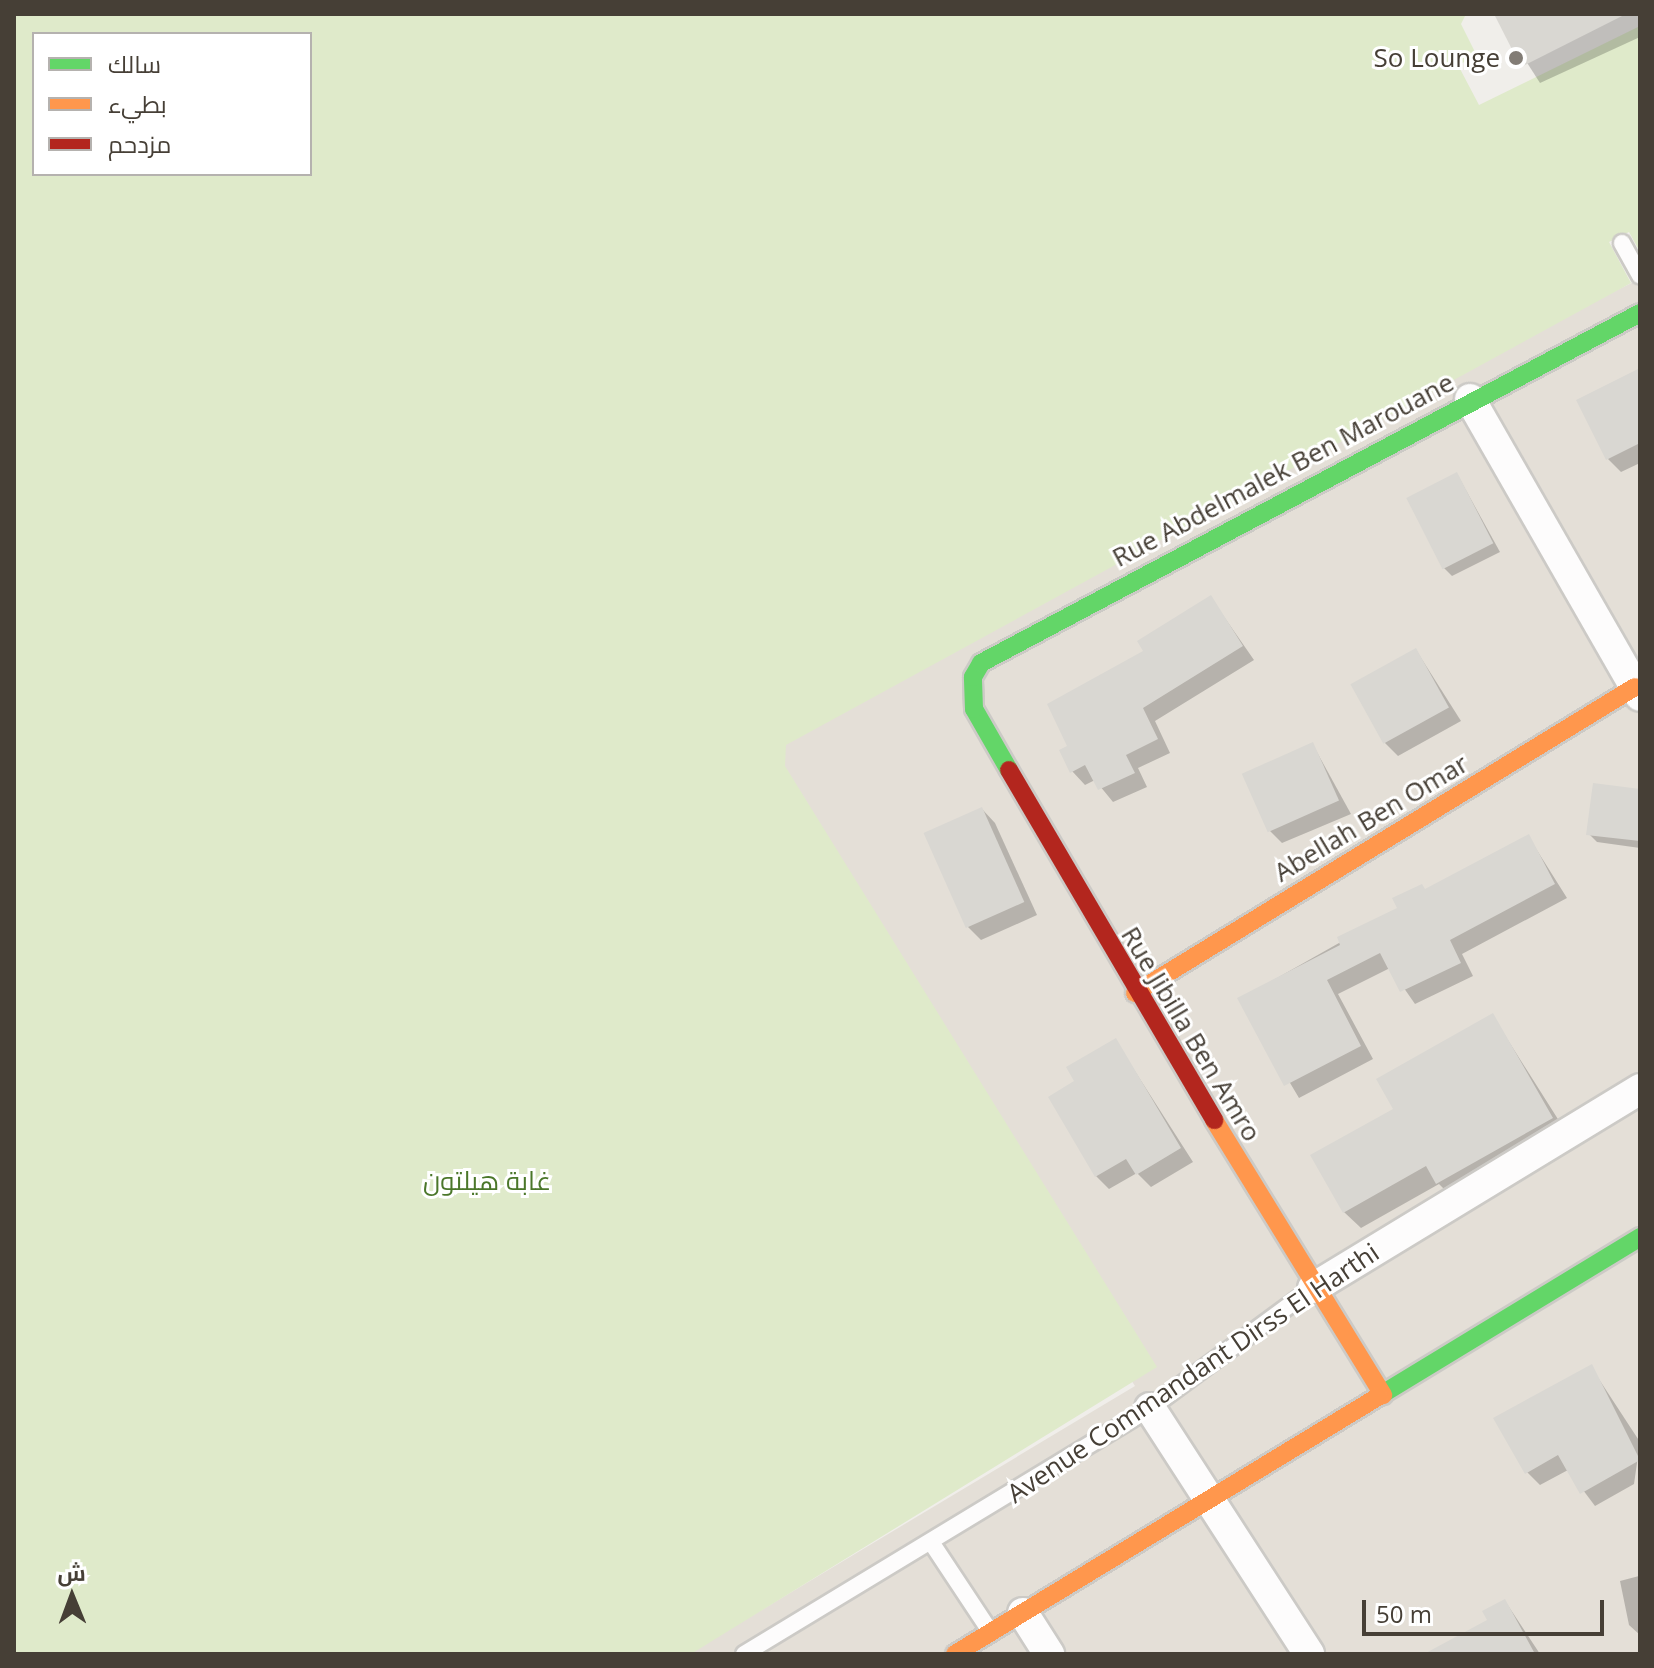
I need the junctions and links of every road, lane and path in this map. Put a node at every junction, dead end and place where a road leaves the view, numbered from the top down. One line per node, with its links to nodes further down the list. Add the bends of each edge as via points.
1 (1622, 243): 2 (lane)
2 (1640, 275)
3 (1640, 313): 4 (street, Rue Abdelmalek Ben Marouane)
4 (1470, 399): 5 (street, Rue Abdelmalek Ben Marouane, via 981,663); 6 (street)
5 (970, 692): 7 (street, Rue Jibilla Ben Amro)
6 (1638, 692): 7 (street, Abellah Ben Omar)
7 (1135, 993): 10 (street, Rue Jibilla Ben Amro)
8 (1640, 1089): 10 (street, Avenue Commandant Dirss El Harthi)
9 (1640, 1237): 11 (street)
10 (1313, 1288): 11 (street, Rue Jibilla Ben Amro); 12 (lane, Avenue Commandant Dirss El Harthi)
11 (1383, 1395): 13 (street)
12 (1150, 1408): 13 (street); 14 (lane, Avenue Commandant Dirss El Harthi)
13 (1214, 1497): 15 (street); 20 (street)
14 (933, 1545): 16 (lane); 17 (lane, Avenue Commandant Dirss El Harthi)
15 (1023, 1613): 16 (street); 19 (street)
16 (991, 1632): 18 (street)
17 (744, 1654)
18 (955, 1654)
19 (1049, 1654)
20 (1309, 1654)

